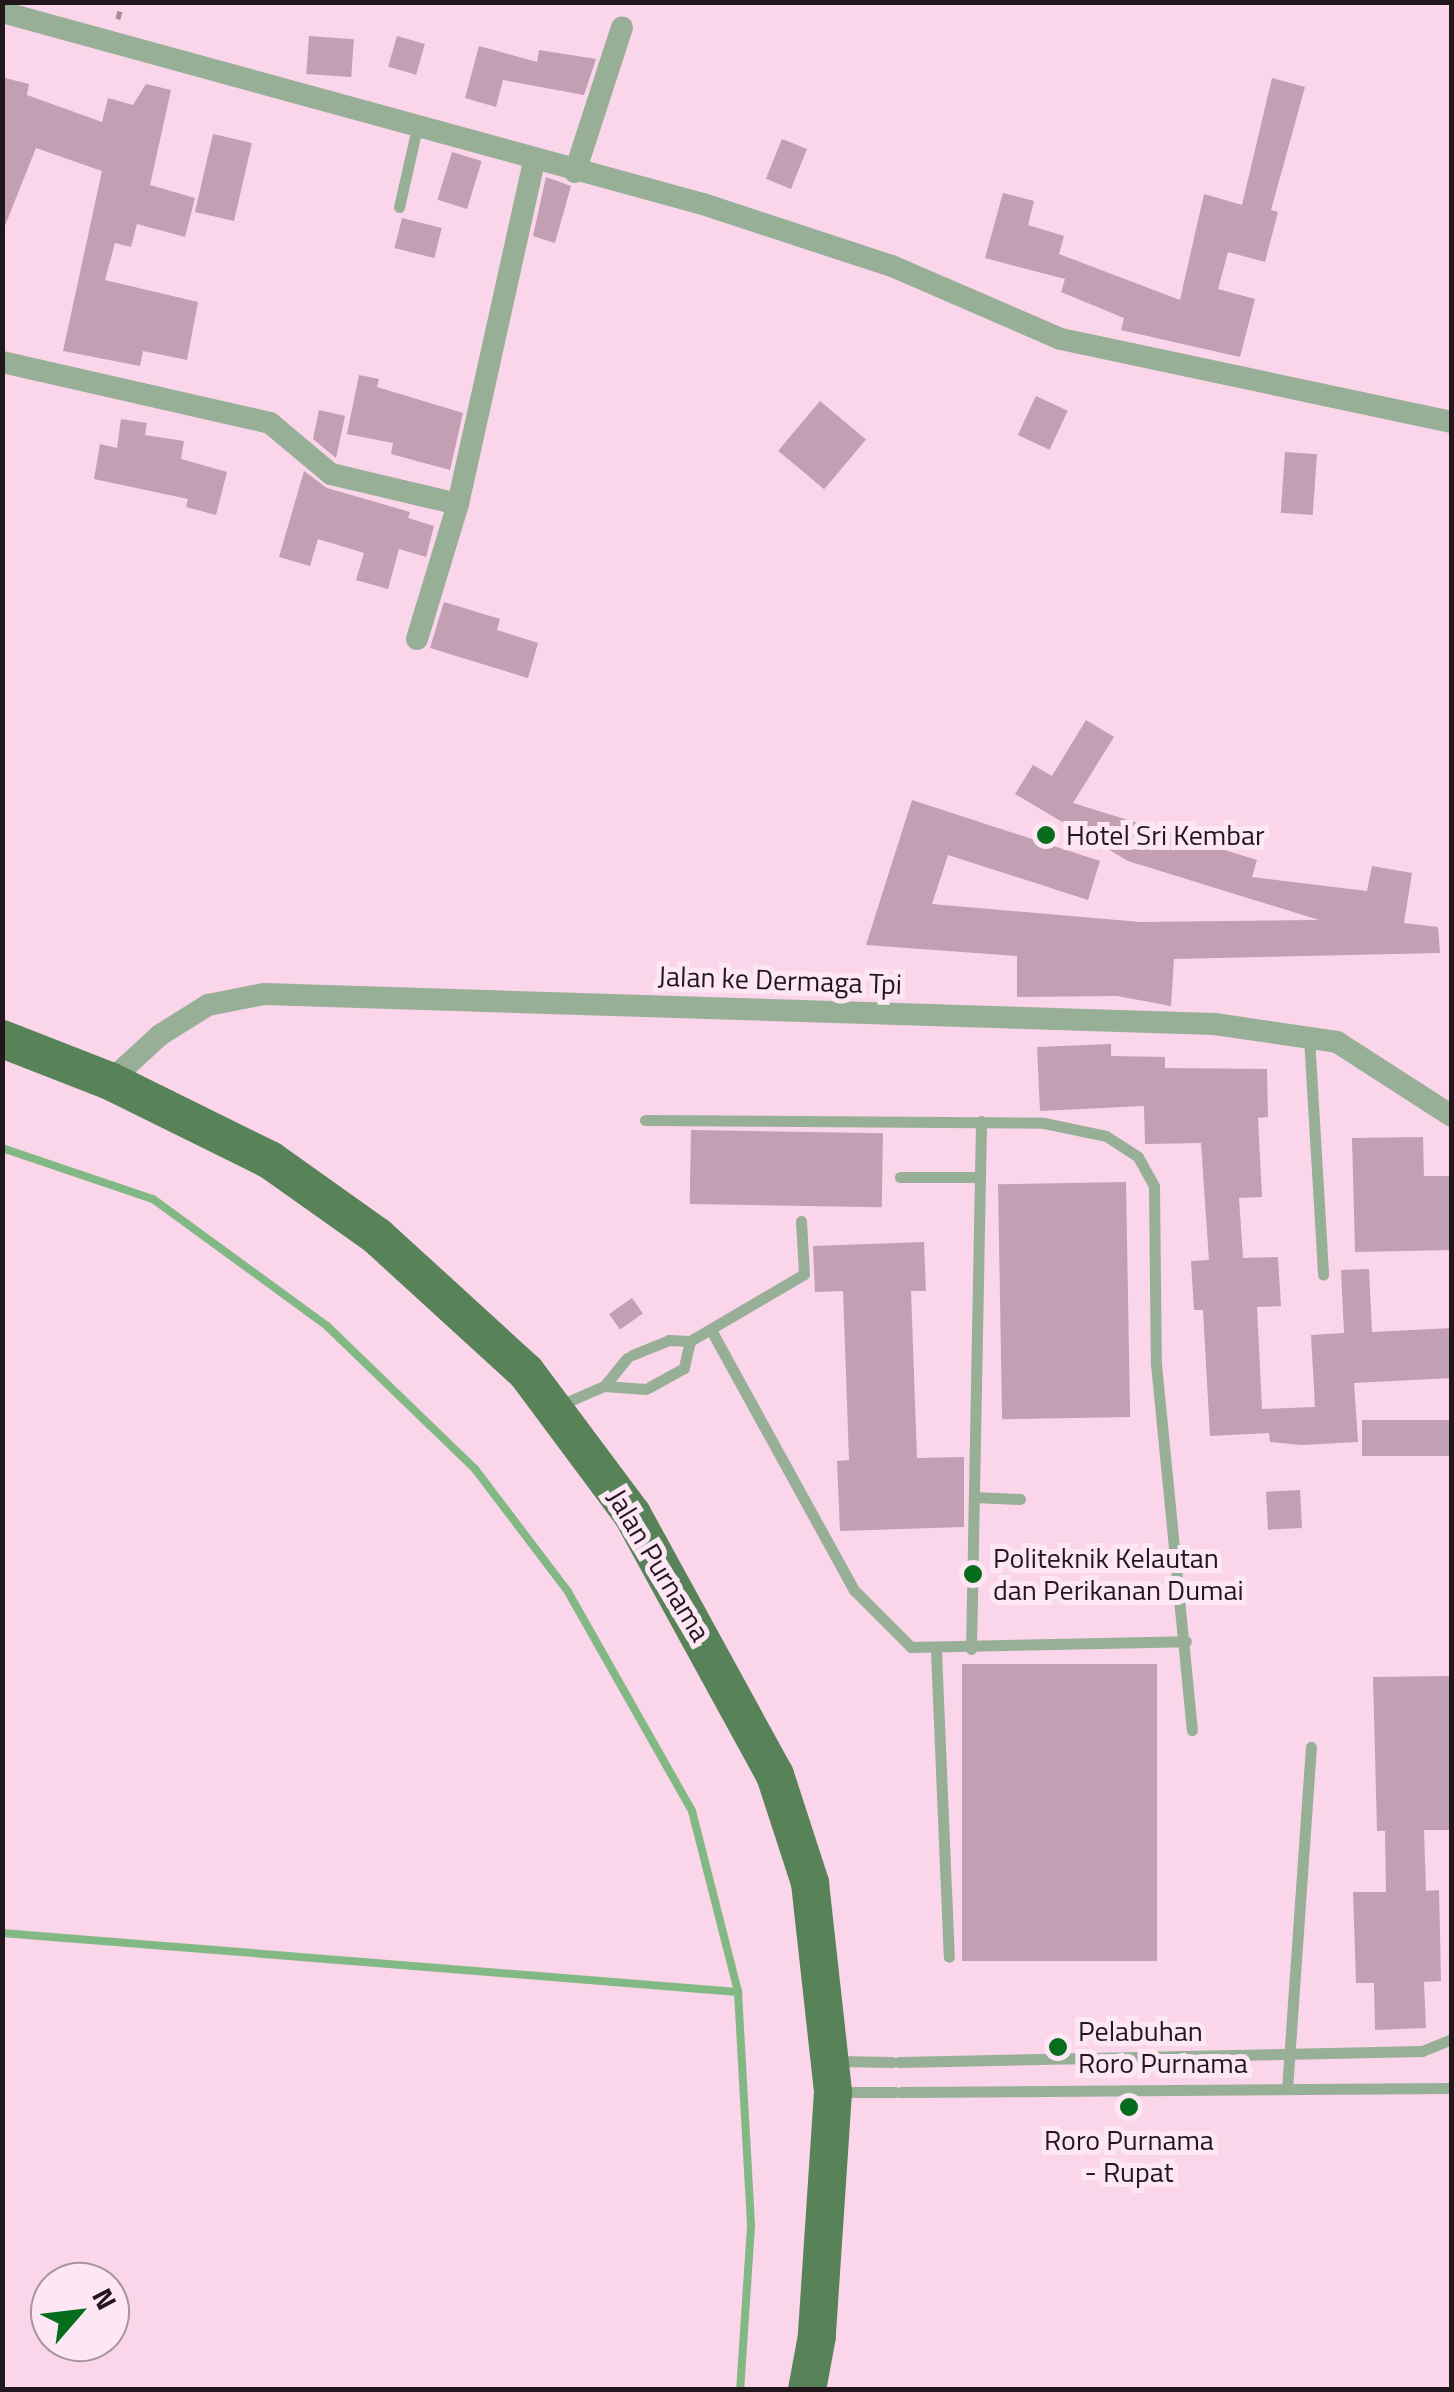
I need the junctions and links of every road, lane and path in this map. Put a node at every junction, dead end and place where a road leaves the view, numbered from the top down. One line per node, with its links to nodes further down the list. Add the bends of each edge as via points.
1 (2, 12): 3 (street)
2 (622, 27): 5 (street)
3 (417, 128): 4 (street); 6 (lane)
4 (534, 162): 5 (street); 9 (street)
5 (575, 172): 8 (street, via 703,204 892,266 1060,339)
6 (399, 207)
7 (2, 362): 9 (street, via 270,422 331,474)
8 (1452, 422)
9 (458, 504): 10 (street)
10 (417, 640)
11 (1309, 1037): 13 (street, Jalan ke Dermaga Tpi, via 1171,1021 264,994 208,1005 160,1035); 14 (street, Jalan ke Dermaga Tpi, via 1337,1042 1374,1061); 20 (lane)
12 (2, 1039): 13 (main road, Jalan Purnama)
13 (110, 1080): 24 (main road, Jalan Purnama, via 270,1160 376,1236 461,1307)
14 (1452, 1116)
15 (644, 1120): 16 (lane)
16 (981, 1121): 18 (lane); 27 (lane, via 1044,1123 1106,1136 1149,1170 1156,1364)
17 (900, 1176): 18 (lane)
18 (980, 1177): 25 (lane)
19 (801, 1221): 21 (lane, via 804,1274)
20 (1322, 1275)
21 (710, 1330): 22 (lane); 29 (lane, via 854,1590 892,1634 910,1647)
22 (690, 1342): 23 (lane, via 669,1340 630,1357); 23 (lane, via 684,1368 648,1388)
23 (604, 1386): 24 (lane)
24 (554, 1408): 35 (main road, Jalan Purnama, via 632,1514 775,1774 810,1883)
25 (974, 1497): 26 (lane); 28 (lane)
26 (1020, 1499)
27 (1186, 1641): 28 (lane); 30 (lane)
28 (971, 1650): 29 (lane)
29 (936, 1651): 32 (lane)
30 (1192, 1730)
31 (1311, 1746): 34 (lane)
32 (949, 1957)
33 (1452, 2039): 34 (lane, via 1422,2050)
34 (1290, 2052): 35 (lane, via 896,2062); 37 (lane)
35 (832, 2077): 37 (lane, via 898,2092); 38 (main road, Jalan Purnama, via 817,2336)
36 (1452, 2088): 37 (lane)
37 (1287, 2089)
38 (807, 2390)

